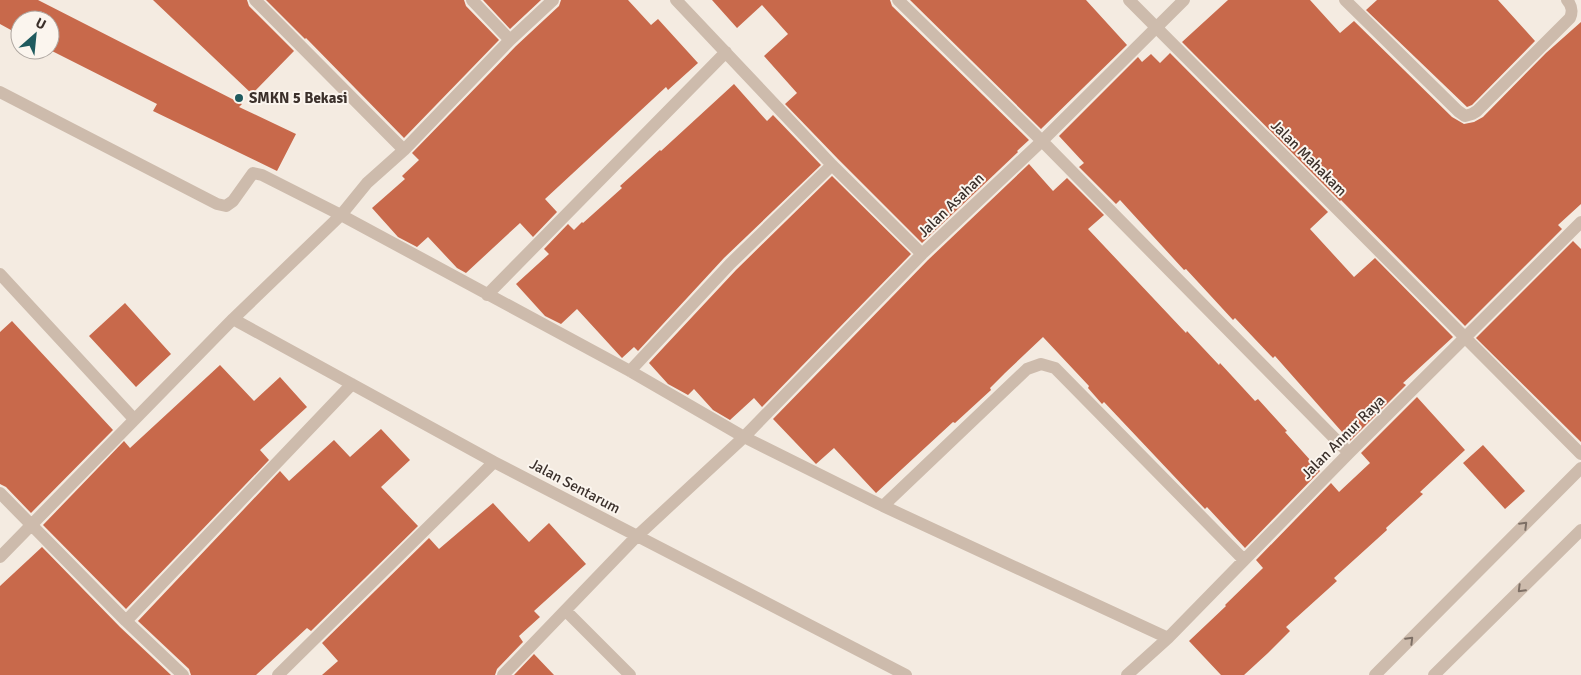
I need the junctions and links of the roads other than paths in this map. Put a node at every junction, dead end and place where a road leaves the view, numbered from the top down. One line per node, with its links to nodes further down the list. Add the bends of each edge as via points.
1 (256, 0): 15 (street)
2 (472, 0): 11 (street)
3 (553, 0): 11 (street)
4 (676, 0): 12 (street)
5 (898, 0): 14 (street)
6 (1129, 0): 10 (street, Jalan Mahakam)
7 (1184, 0): 10 (street, Jalan Asahan)
8 (1345, 0): 9 (street, via 1465,116 1477,111 1570,18 1571,7)
9 (1566, 0)
10 (1156, 28): 14 (street, Jalan Asahan); 23 (street, Jalan Mahakam)
11 (510, 40): 15 (street)
12 (726, 52): 16 (street); 21 (street)
13 (0, 92): 17 (street, via 217,204 226,206 233,201 253,173)
14 (1042, 141): 19 (street, Jalan Asahan); 28 (street)
15 (404, 150): 17 (street, via 367,183)
16 (832, 164): 19 (street); 24 (street, via 730,264)
17 (341, 215): 21 (street); 22 (street)
18 (1581, 222): 23 (street, Jalan Annur Raya)
19 (922, 254): 27 (street, Jalan Asahan)
20 (0, 274): 26 (street)
21 (487, 295): 24 (street)
22 (233, 319): 25 (street, Jalan Sentarum); 26 (street)
23 (1466, 338): 28 (street, Jalan Annur Raya); 29 (street, Jalan Mahakam)
24 (630, 371): 27 (street)
25 (352, 384): 30 (street, Jalan Sentarum); 40 (street)
26 (134, 419): 34 (street)
27 (744, 437): 33 (street); 36 (street, Jalan Asahan)
28 (1349, 453): 38 (street, Jalan Annur Raya)
29 (1581, 454)
30 (494, 462): 36 (street, Jalan Sentarum); 43 (street)
31 (1581, 468): 48 (street, one-way to 31)
32 (0, 493): 34 (street)
33 (883, 506): 38 (street, via 1027,370 1041,364 1055,368); 41 (street)
34 (32, 525): 37 (street); 40 (street)
35 (1581, 530): 49 (street, one-way to 49)
36 (636, 537): 39 (street, Jalan Asahan); 46 (street, Jalan Sentarum)
37 (0, 557)
38 (1244, 560): 41 (street, Jalan Annur Raya)
39 (566, 611): 44 (street, Jalan Asahan); 45 (street)
40 (126, 622): 42 (street)
41 (1168, 638): 47 (street, Jalan Annur Raya)
42 (183, 675)
43 (278, 675)
44 (503, 675)
45 (630, 675)
46 (906, 675)
47 (1127, 675)
48 (1375, 675)
49 (1434, 675)

